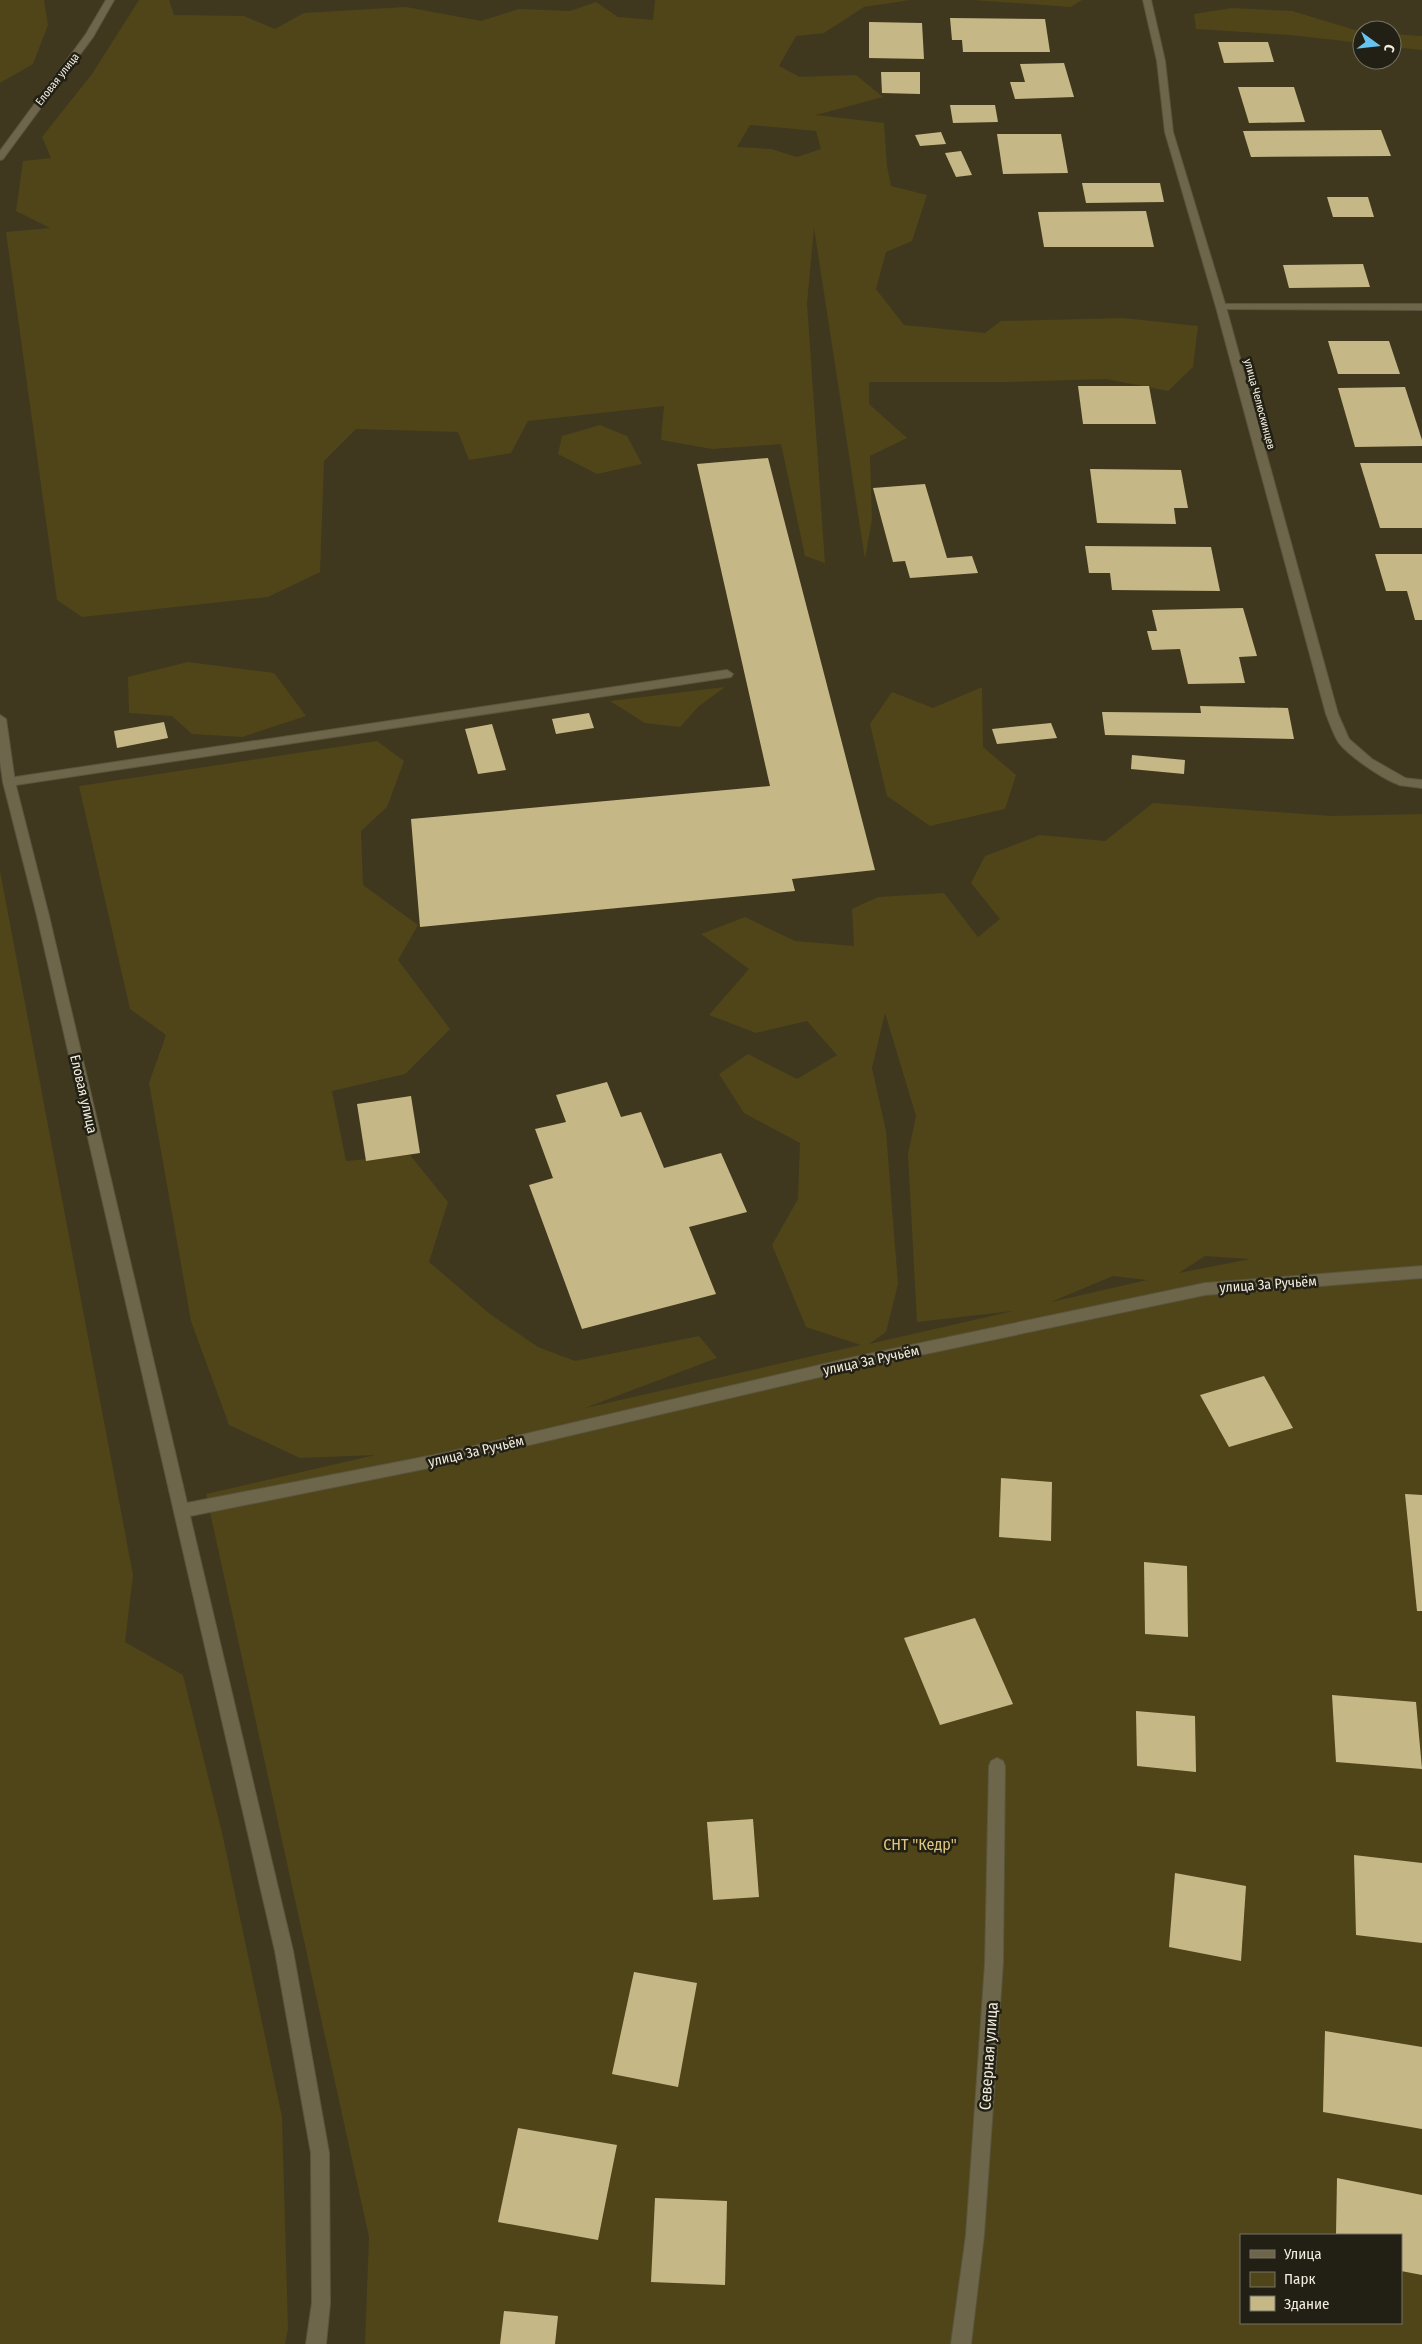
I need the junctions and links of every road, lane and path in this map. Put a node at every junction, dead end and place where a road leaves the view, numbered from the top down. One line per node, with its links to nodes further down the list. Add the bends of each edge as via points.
1 (110, 0): 3 (street, Еловая улица, via 90,35)
2 (1147, 0): 5 (street, улица Челюскинцев, via 1161,61 1169,132)
3 (0, 157)
4 (1422, 306): 5 (street)
5 (1221, 307): 9 (street, улица Челюскинцев, via 1332,714 1344,741 1368,762 1403,782)
6 (727, 674): 8 (lane)
7 (0, 719): 8 (street, Еловая улица)
8 (9, 782): 11 (street, Еловая улица)
9 (1422, 784)
10 (1422, 1272): 11 (street, улица За Ручьём, via 1205,1289 854,1364 444,1459)
11 (181, 1511): 13 (street, Еловая улица, via 284,1951 320,2153 321,2303)
12 (997, 1766): 14 (street, Северная улица, via 994,1963 975,2236)
13 (316, 2344)
14 (961, 2344)

